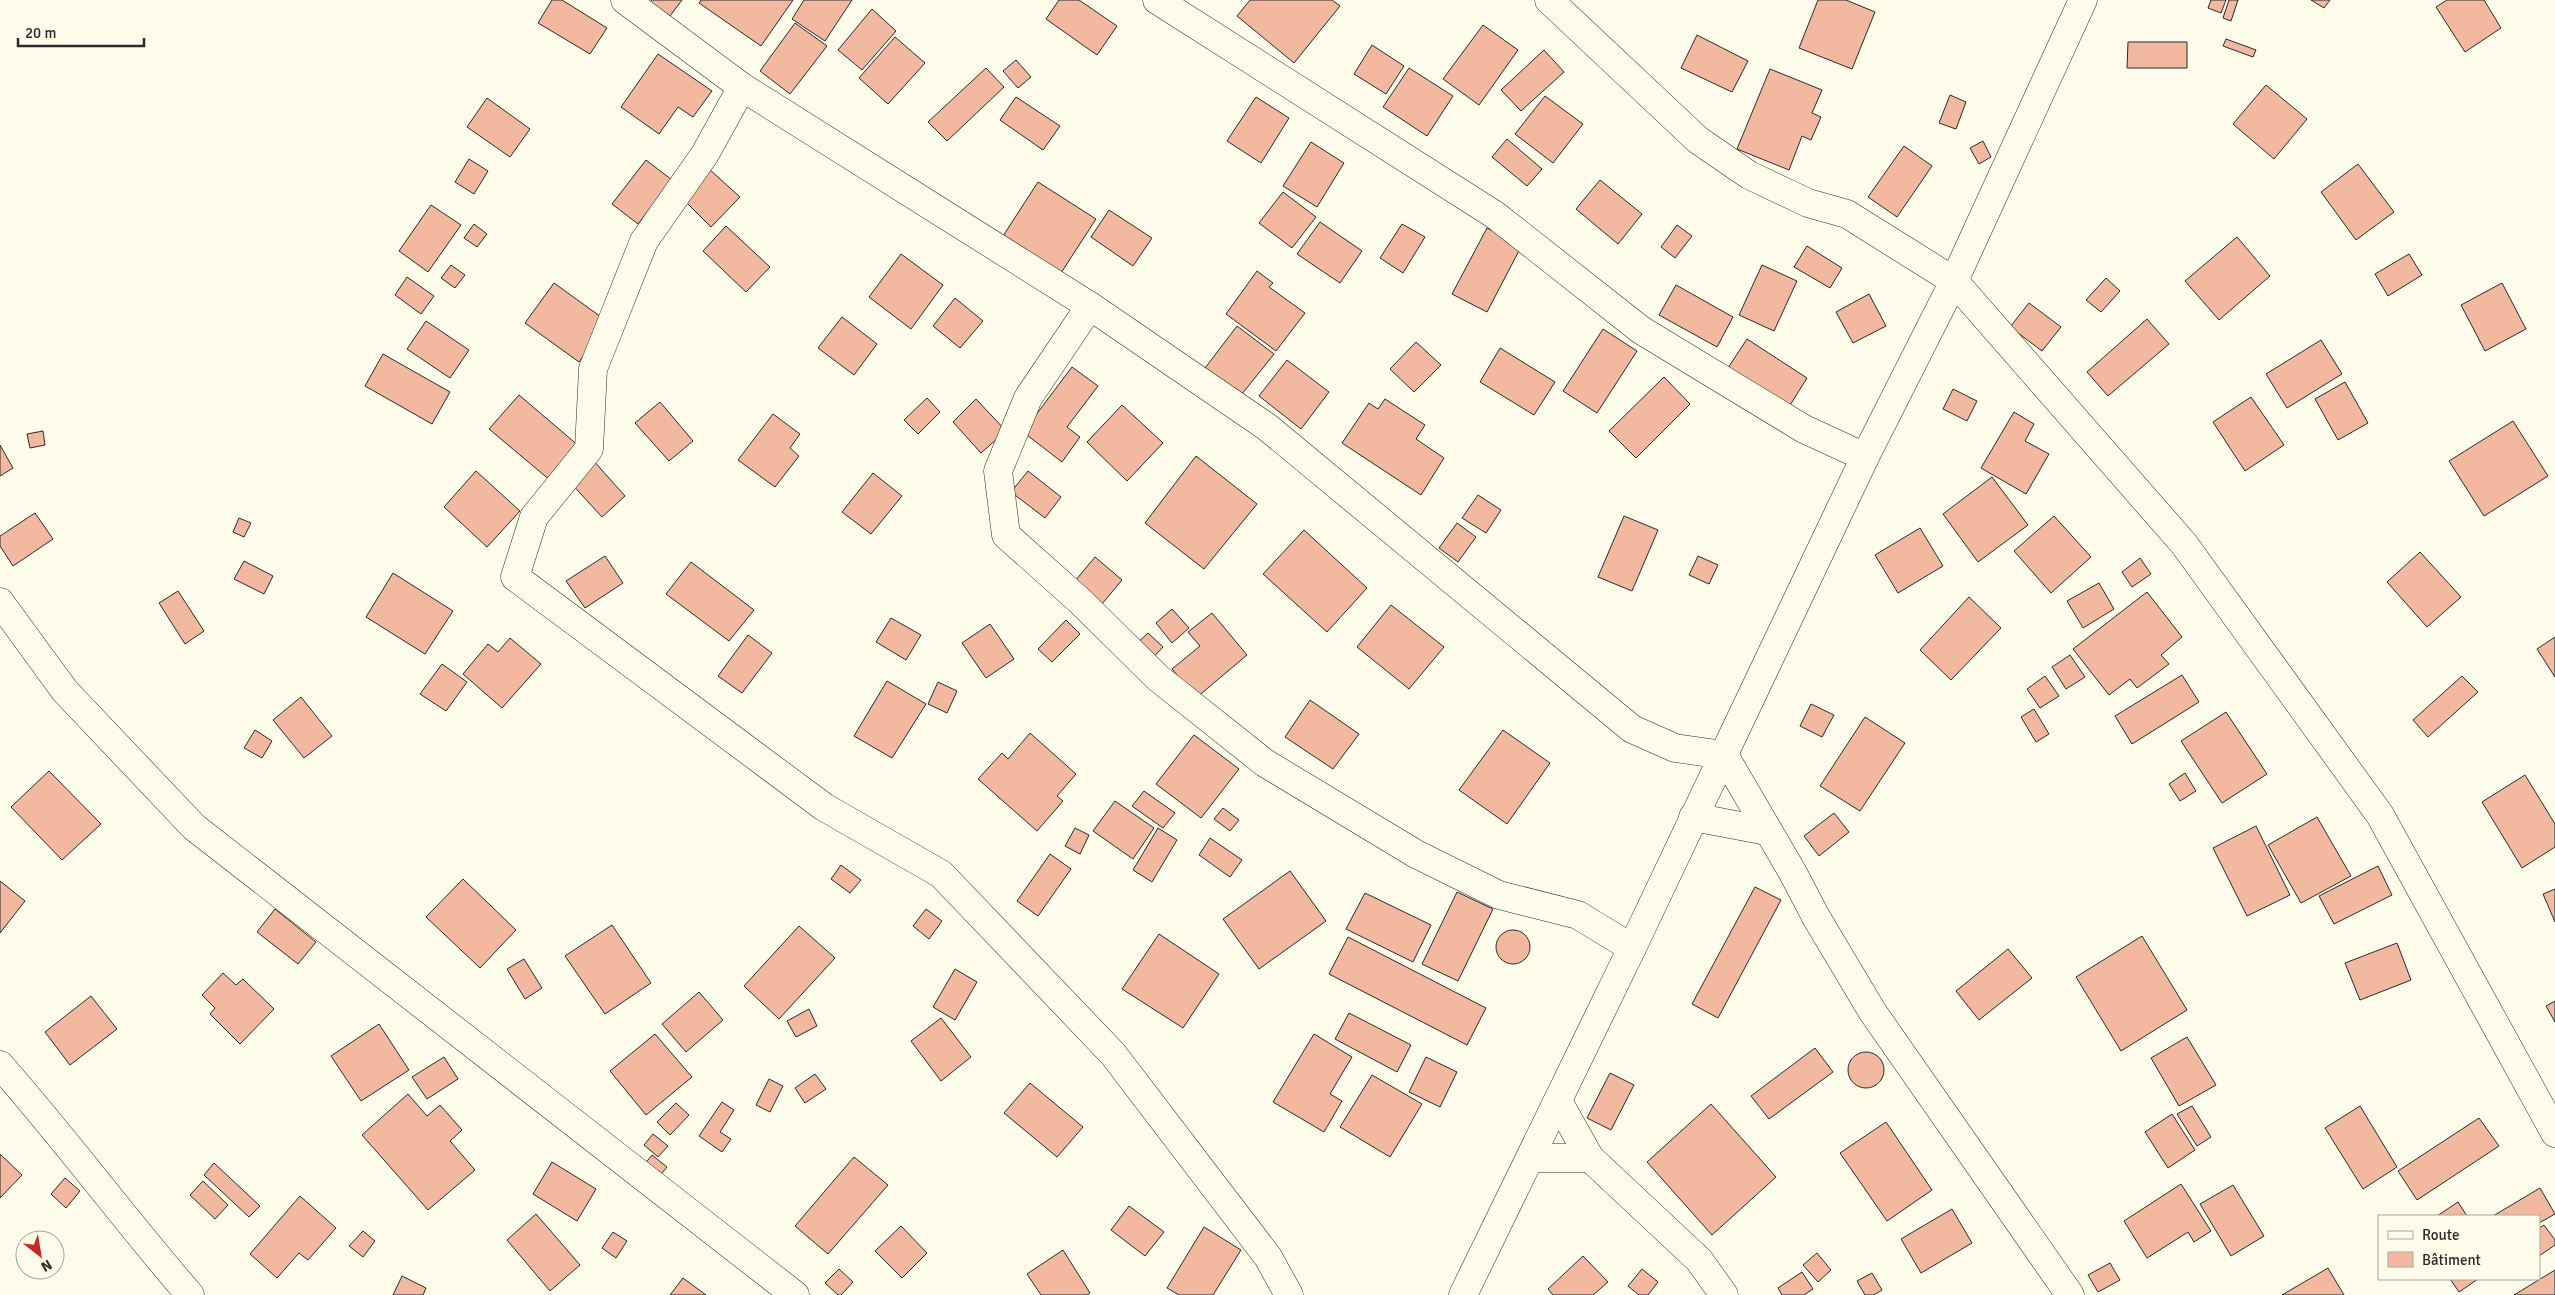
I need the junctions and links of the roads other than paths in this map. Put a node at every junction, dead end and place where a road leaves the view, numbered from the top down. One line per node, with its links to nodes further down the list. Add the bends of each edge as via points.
1 (625, 0): 5 (main road)
2 (1157, 0): 8 (main road, via 1495,215 1641,330 1804,429)
3 (1549, 0): 6 (main road, via 1698,140 1749,175 1808,203 1847,214)
4 (2083, 0): 6 (main road)
5 (742, 87): 7 (main road); 21 (main road, via 705,154 644,241 593,369 589,449 534,517 515,578 824,808 941,874 1113,1054 1268,1256)
6 (1954, 280): 8 (main road); 16 (main road, via 2184,544 2380,815)
7 (1090, 306): 10 (main road, via 1267,427 1632,729 1676,748); 13 (main road, via 1028,398 998,471 1006,535 1080,601 1158,678 1265,763 1416,854 1499,894 1578,915)
8 (1865, 457): 10 (main road)
9 (0, 602): 20 (main road, via 65,691 194,826)
10 (1724, 755): 11 (main road); 12 (main road)
11 (1693, 817): 12 (main road); 13 (main road)
12 (1767, 830): 24 (main road, via 1872,1011)
13 (1632, 948): 15 (main road)
14 (0, 1065): 19 (main road)
15 (1558, 1101): 17 (main road); 18 (main road)
16 (2555, 1133)
17 (1531, 1158): 18 (main road); 22 (main road)
18 (1590, 1158): 23 (main road, via 1699,1260)
19 (190, 1295)
20 (795, 1295)
21 (1289, 1295)
22 (1464, 1295)
23 (1724, 1295)
24 (2070, 1295)

